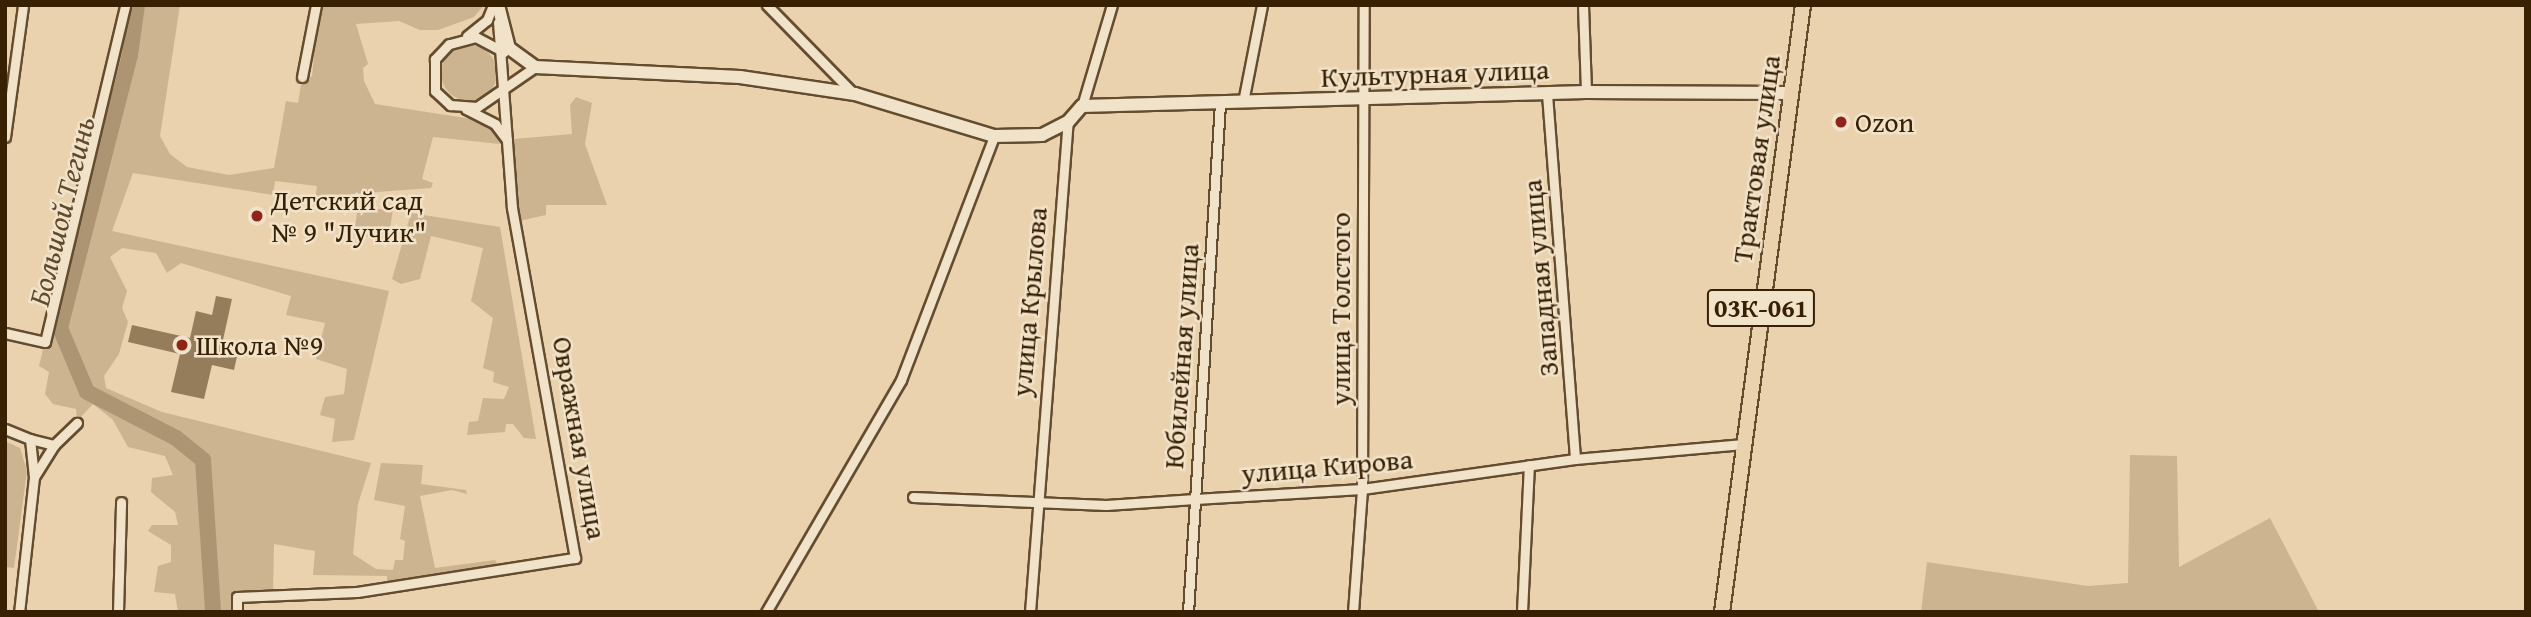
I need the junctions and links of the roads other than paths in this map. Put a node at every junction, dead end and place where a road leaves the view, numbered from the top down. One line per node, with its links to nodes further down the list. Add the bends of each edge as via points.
1 (23, 5): 28 (street)
2 (125, 5): 30 (street, via 45,342)
3 (316, 5): 15 (street)
4 (496, 5): 11 (street, via 487,20); 12 (street); 13 (street)
5 (767, 5): 19 (street)
6 (1112, 5): 24 (street)
7 (1262, 5): 21 (street)
8 (1364, 5): 22 (street, улица Толстого)
9 (1583, 5): 17 (street)
10 (1803, 5): 18 (main road, Трактовая улица / 03К-061)
11 (467, 36): 12 (street); 25 (street, via 438,53 431,75 439,97)
12 (500, 50): 13 (street); 16 (street)
13 (515, 57): 14 (street)
14 (535, 67): 16 (street); 19 (street, via 740,77)
15 (302, 77)
16 (502, 90): 25 (street, via 484,104); 29 (street)
17 (1586, 92): 18 (street, Культурная улица); 20 (street, Культурная улица)
18 (1789, 93): 34 (main road, Трактовая улица / 03К-061)
19 (855, 94): 27 (street)
20 (1547, 94): 22 (street, Культурная улица); 36 (street, Западная улица)
21 (1243, 102): 22 (street, Культурная улица); 23 (street, Культурная улица)
22 (1363, 102): 39 (street, улица Толстого)
23 (1220, 103): 24 (street, Культурная улица); 41 (street, Юбилейная улица)
24 (1082, 106): 26 (street)
25 (463, 108): 29 (street, via 495,124)
26 (1068, 122): 27 (street, via 1042,135); 43 (street, улица Крылова)
27 (993, 136): 47 (street, via 901,380)
28 (5, 137)
29 (508, 141): 46 (street, Овражная улица, via 512,208 575,558 357,592 237,597)
30 (5, 333)
31 (78, 423): 35 (street)
32 (5, 429): 33 (street)
33 (30, 439): 35 (street); 38 (street)
34 (1743, 444): 36 (street, улица Кирова); 52 (main road, Трактовая улица / 03К-061)
35 (54, 445): 38 (street)
36 (1575, 459): 37 (street, улица Кирова)
37 (1529, 465): 39 (street, улица Кирова); 51 (street)
38 (34, 477): 44 (street)
39 (1362, 489): 41 (street, улица Кирова); 50 (street, улица Толстого)
40 (913, 497): 43 (street, улица Кирова)
41 (1195, 499): 43 (street, улица Кирова); 49 (street, Юбилейная улица)
42 (121, 502): 45 (street)
43 (1035, 504): 48 (street, улица Крылова)
44 (19, 612)
45 (118, 612)
46 (237, 612)
47 (766, 612)
48 (1030, 612)
49 (1188, 612)
50 (1353, 612)
51 (1522, 612)
52 (1722, 612)

